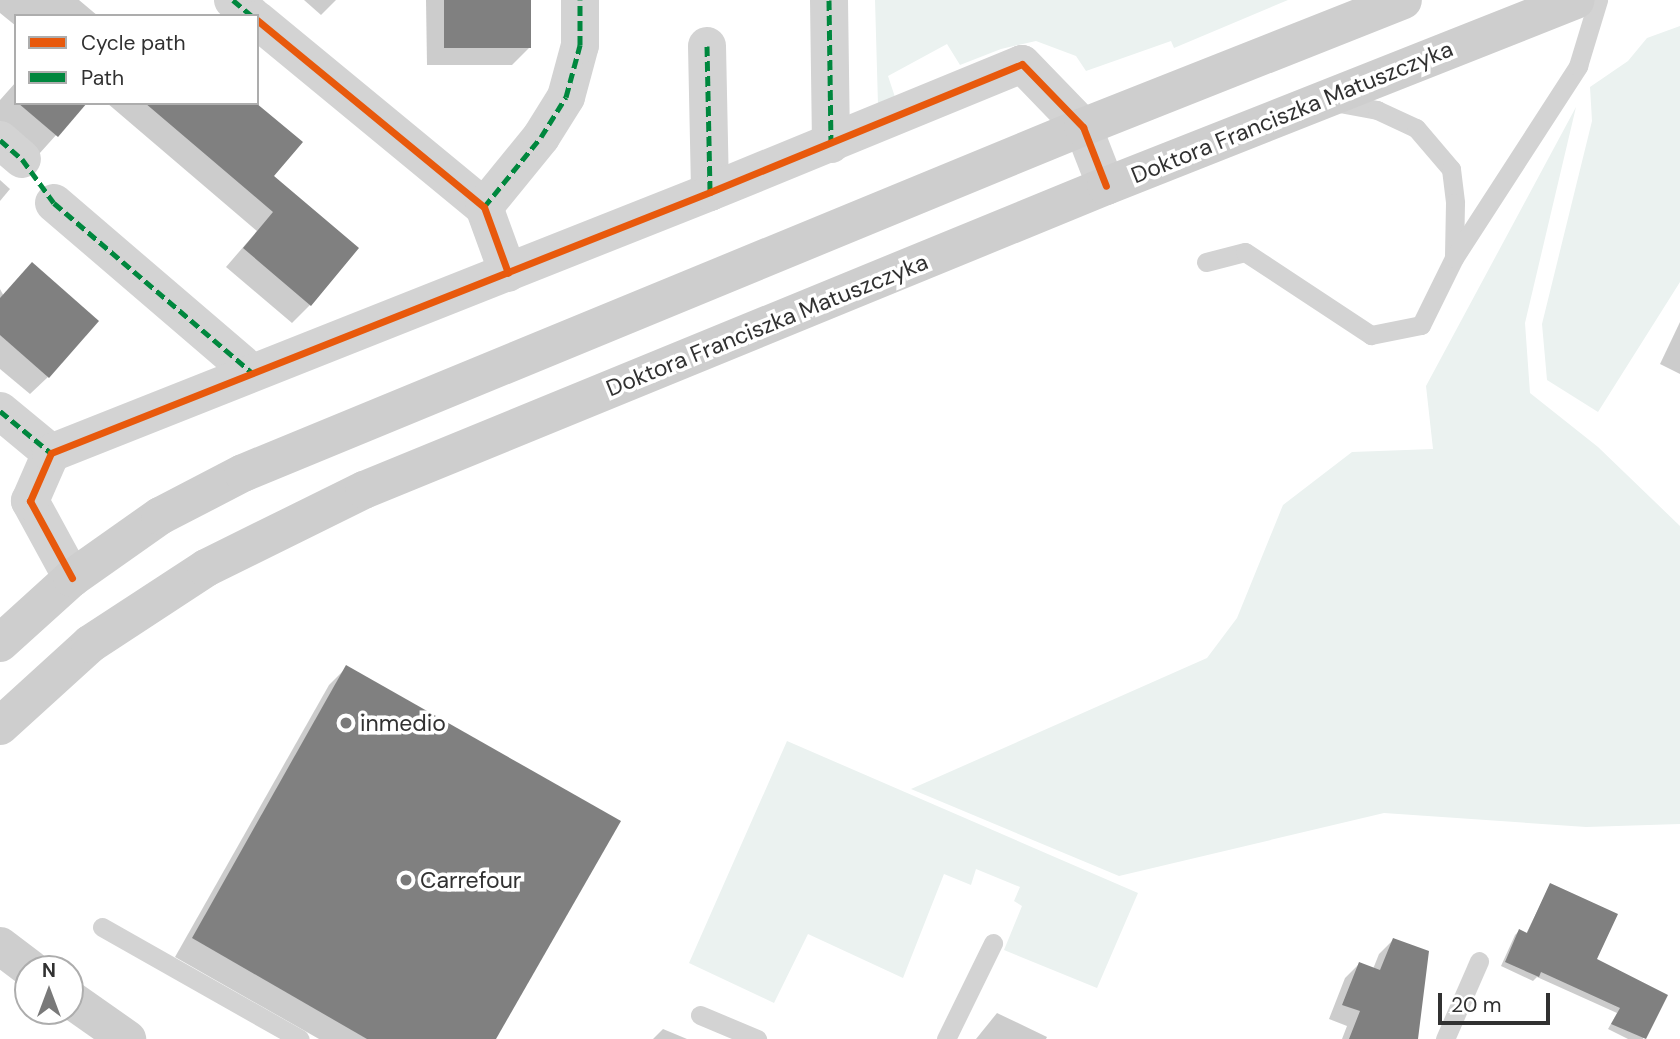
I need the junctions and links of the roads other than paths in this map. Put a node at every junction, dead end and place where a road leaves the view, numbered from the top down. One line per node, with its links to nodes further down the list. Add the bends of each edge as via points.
1 (233, 0): 7 (street)
2 (580, 0): 16 (street, via 580,45 566,97 541,137)
3 (829, 0): 12 (street)
4 (1403, 0): 11 (main road)
5 (1576, 0): 10 (main road, Doktora Franciszka Matuszczyka)
6 (1598, 0): 17 (lane, via 1578,66)
7 (250, 14)
8 (259, 22): 16 (street)
9 (706, 46): 14 (street)
10 (1323, 100): 13 (main road, Doktora Franciszka Matuszczyka); 17 (lane, via 1377,110 1416,128 1451,169)
11 (1083, 127): 12 (street, via 1022,64); 13 (street); 23 (main road, via 243,473 160,516)
12 (831, 144): 14 (street)
13 (1106, 186): 25 (main road, Doktora Franciszka Matuszczyka, via 364,490 194,576 90,644)
14 (710, 192): 19 (street)
15 (54, 203): 20 (street)
16 (484, 208): 19 (street)
17 (1454, 258): 18 (lane, via 1421,325 1371,335 1245,252)
18 (1206, 262)
19 (508, 272): 20 (street)
20 (251, 372): 22 (street)
21 (0, 411): 22 (street)
22 (51, 453): 23 (street, via 30,501)
23 (72, 579): 24 (main road)
24 (0, 643)
25 (0, 726)
26 (102, 927): 34 (lane)
27 (993, 943): 36 (lane)
28 (0, 946): 29 (main road)
29 (14, 957)
30 (1479, 961): 37 (lane)
31 (84, 1009): 33 (main road)
32 (700, 1015): 35 (lane)
33 (127, 1039)
34 (300, 1039)
35 (757, 1039)
36 (946, 1039)
37 (1445, 1039)

